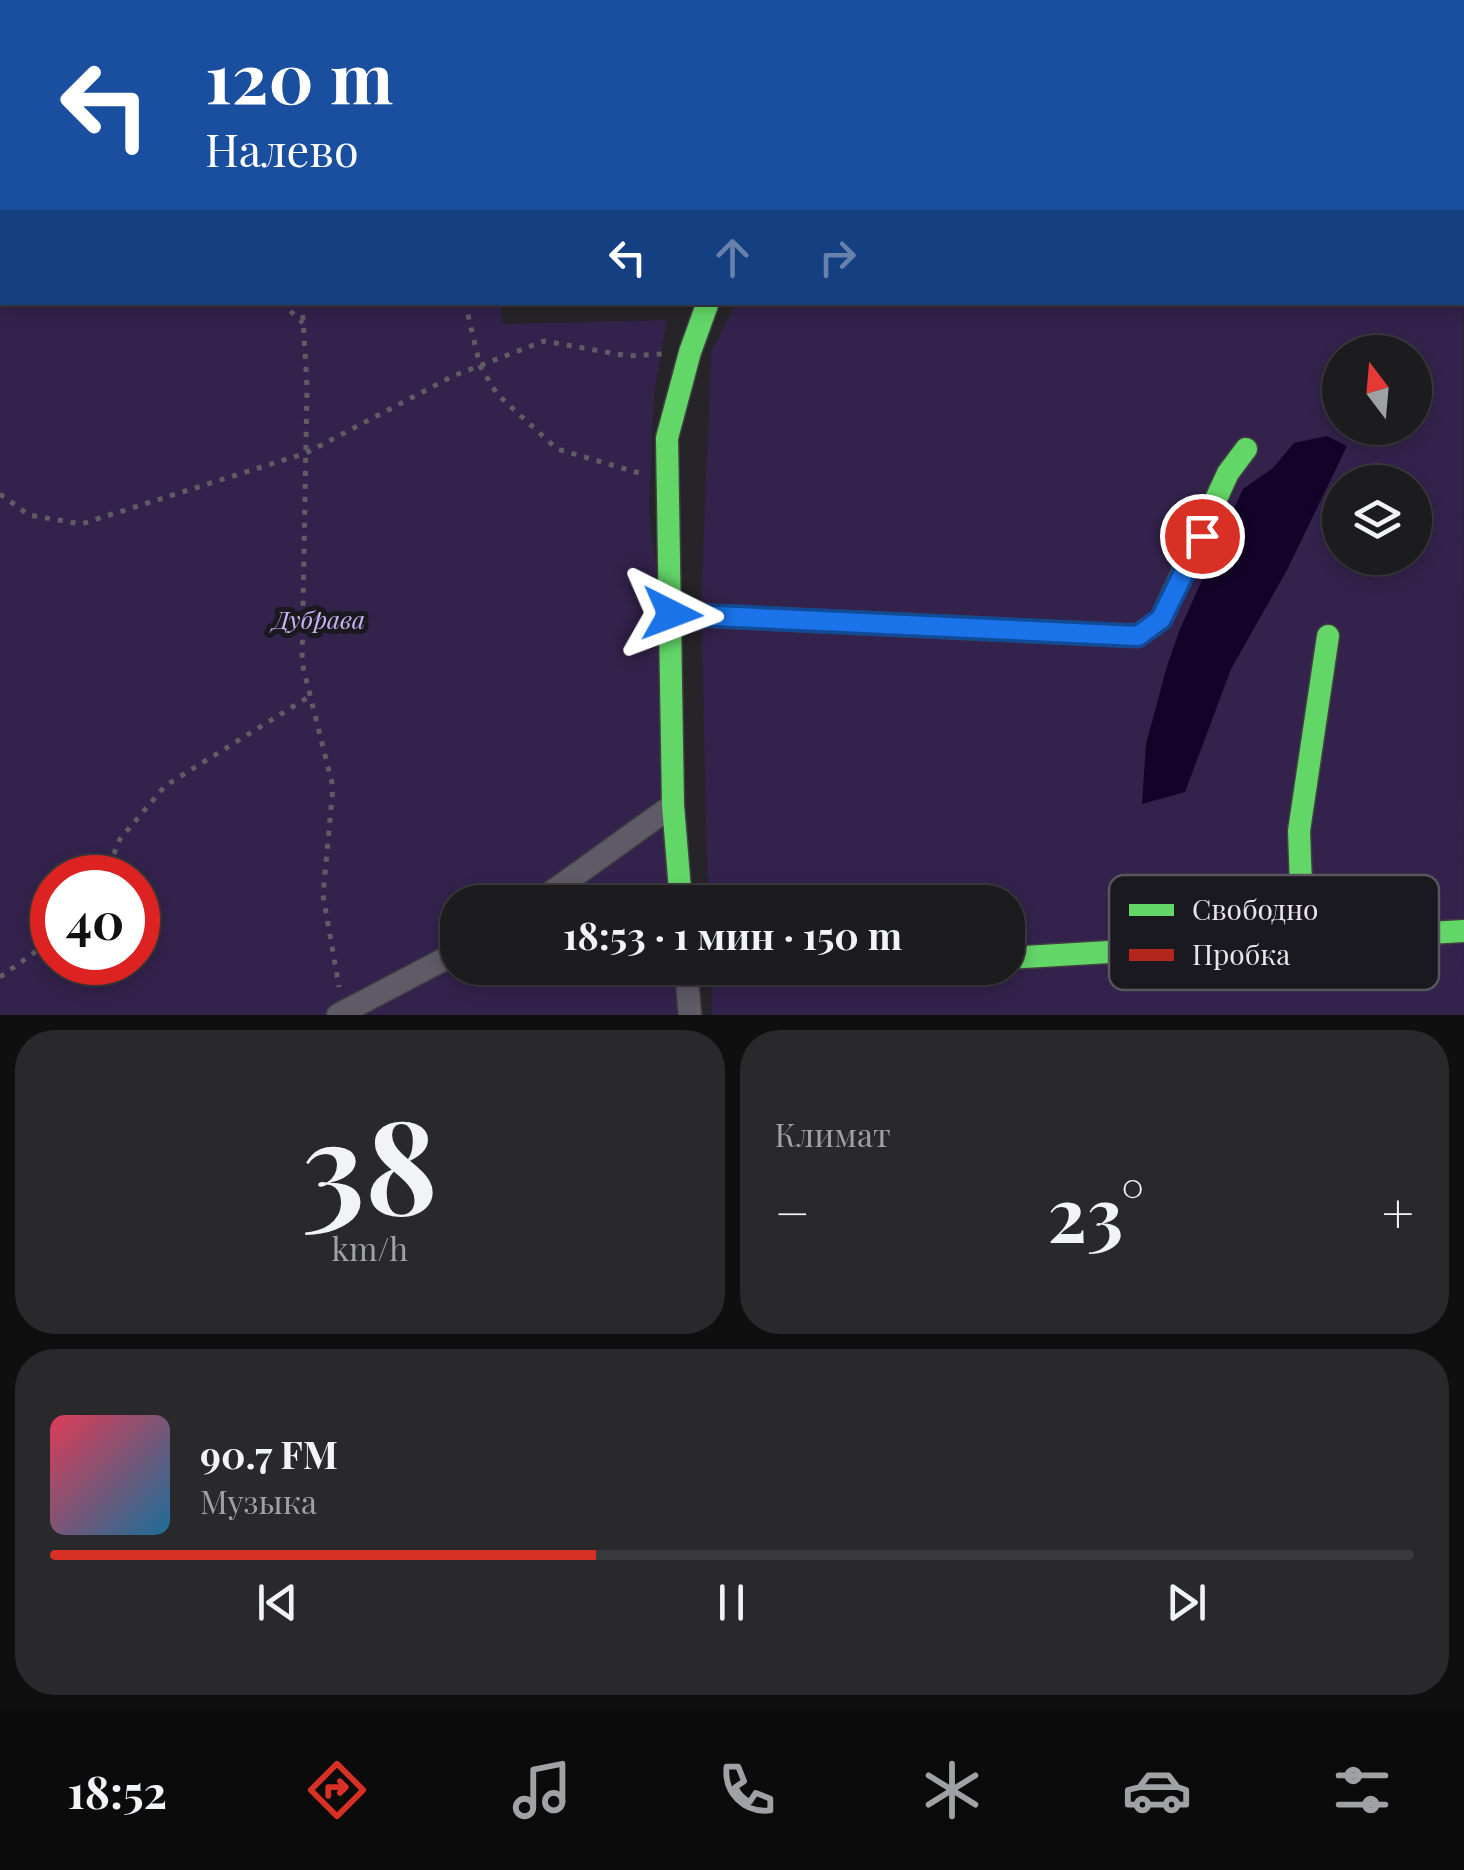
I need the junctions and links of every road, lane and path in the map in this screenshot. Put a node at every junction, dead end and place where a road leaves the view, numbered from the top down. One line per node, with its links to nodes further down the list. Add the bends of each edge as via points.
1 (283, 305): 5 (path)
2 (302, 305): 5 (path)
3 (466, 305): 7 (path)
4 (707, 305): 6 (street)
5 (304, 323): 9 (path)
6 (690, 352): 7 (path, via 628,356 544,341); 12 (street, via 667,438)
7 (480, 366): 9 (path); 10 (path, via 496,394 558,449)
8 (1246, 449): 12 (street, via 1228,473 1161,619 1138,636)
9 (306, 453): 11 (path, via 81,524 29,515); 14 (path, via 302,662)
10 (651, 476)
11 (0, 494)
12 (672, 614): 15 (street)
13 (1328, 636): 17 (street, via 1299,831)
14 (310, 696): 16 (path, via 164,786); 28 (path, via 333,787 323,895)
15 (673, 805): 18 (street); 19 (street)
16 (113, 855)
17 (1301, 875)
18 (562, 885)
19 (680, 885)
20 (1464, 931): 21 (street)
21 (1439, 932)
22 (1109, 952): 24 (street)
23 (30, 956): 26 (path)
24 (1025, 957)
25 (440, 962): 28 (street)
26 (0, 977)
27 (687, 985): 29 (street)
28 (341, 1014)
29 (690, 1015)

